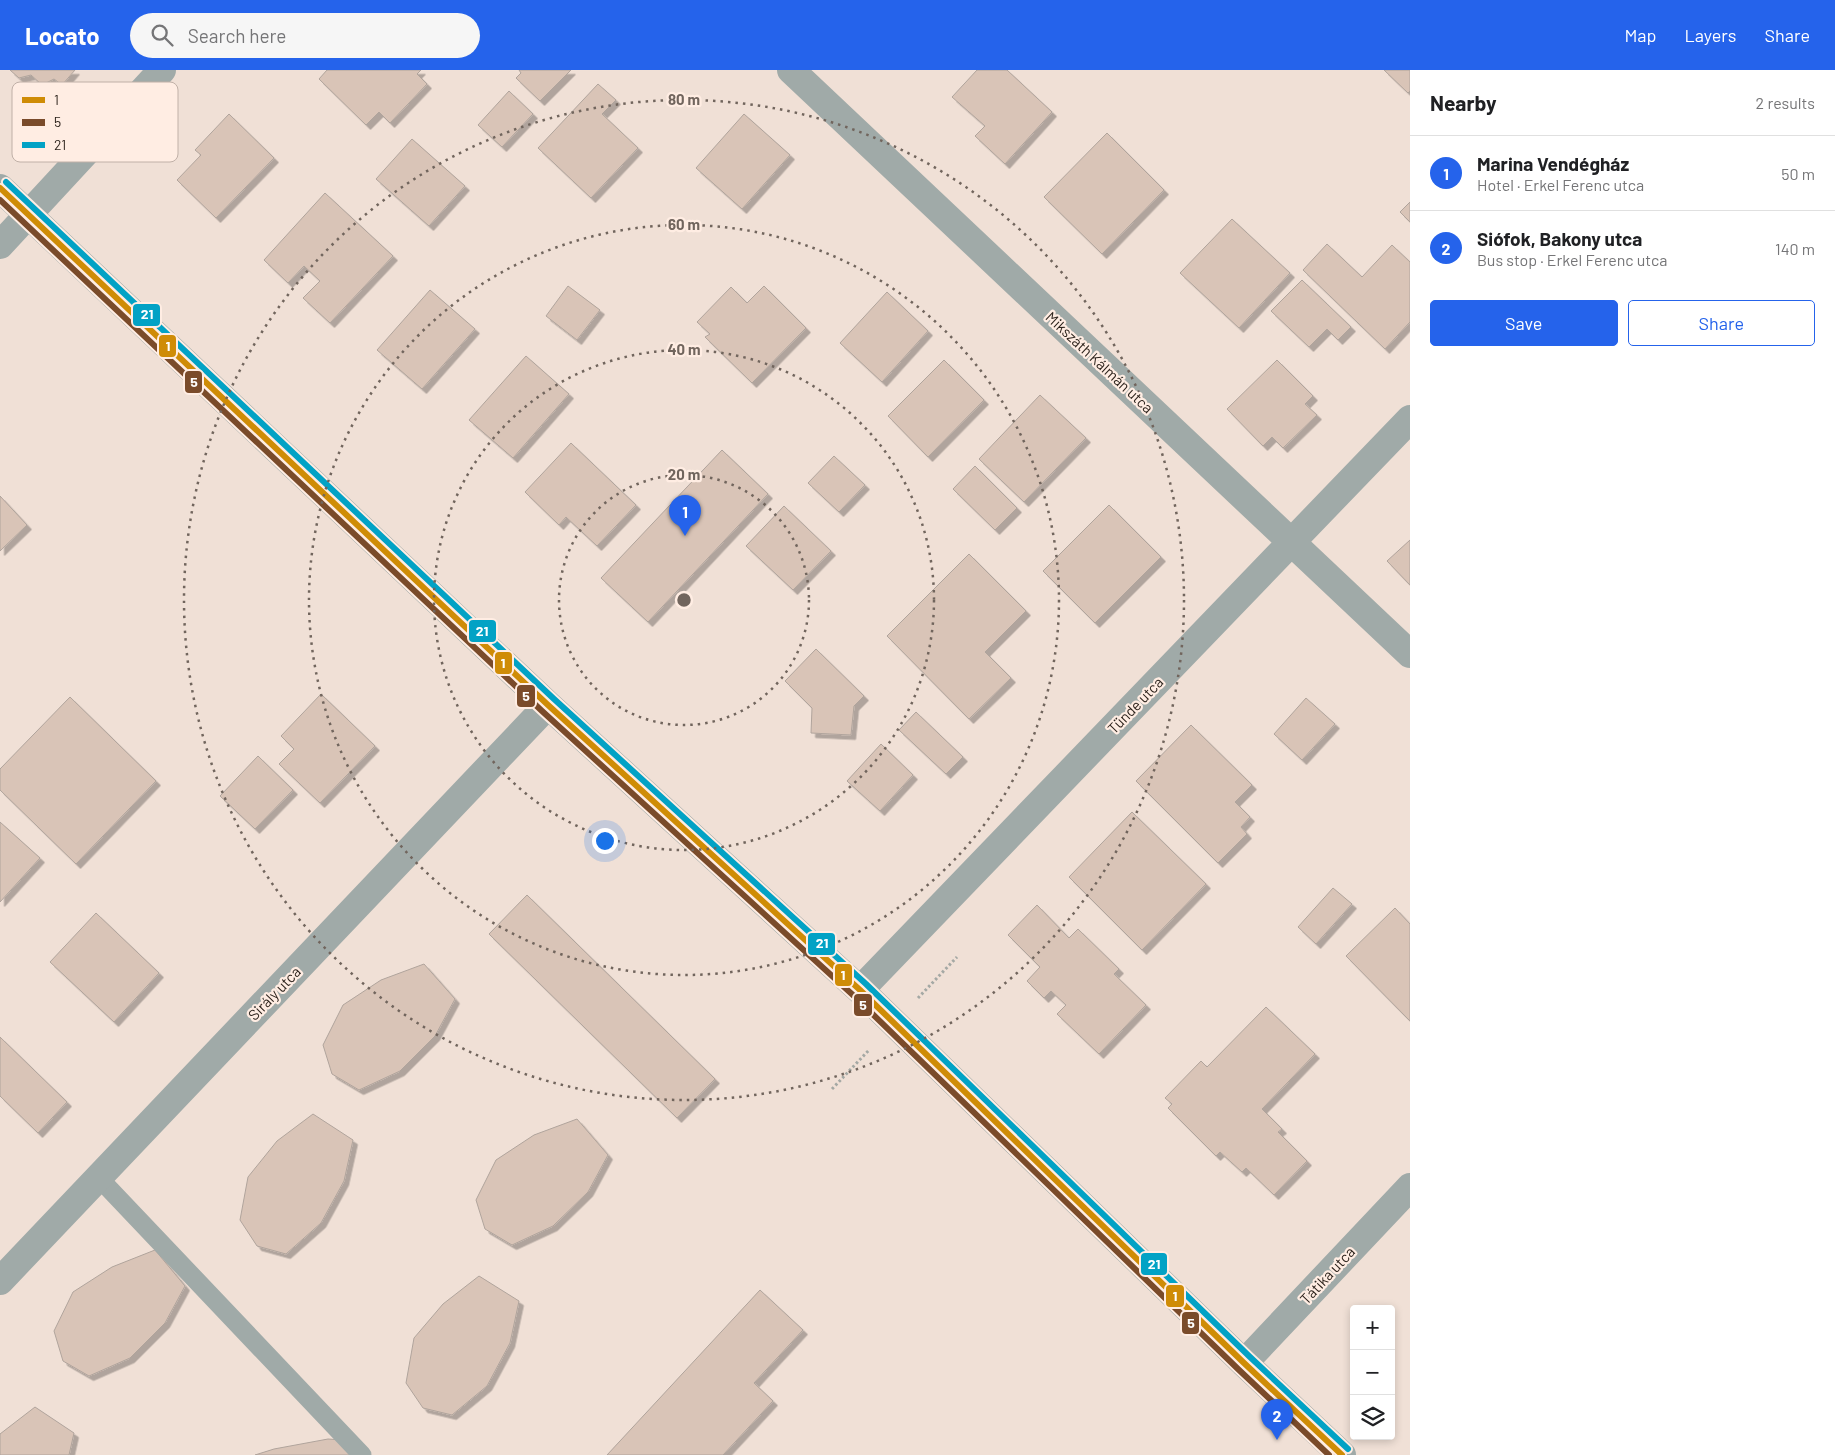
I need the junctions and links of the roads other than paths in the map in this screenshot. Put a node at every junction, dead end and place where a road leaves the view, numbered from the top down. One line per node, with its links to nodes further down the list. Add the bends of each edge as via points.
1 (162, 70): 3 (street)
2 (791, 70): 9 (street, Mikszáth Kálmán utca)
3 (151, 82)
4 (77, 162): 6 (street)
5 (0, 188): 6 (street)
6 (28, 215): 7 (street); 11 (street)
7 (0, 245)
8 (1410, 419): 9 (street, Tünde utca)
9 (1291, 542): 10 (street, Mikszáth Kálmán utca); 12 (street, Tünde utca)
10 (1410, 654)
11 (548, 706): 12 (street); 13 (street, Sirály utca)
12 (860, 990): 16 (street)
13 (99, 1178): 15 (street, Sirály utca); 17 (lane)
14 (1410, 1188): 16 (street, Tátika utca)
15 (0, 1282)
16 (1244, 1363): 18 (street)
17 (362, 1455)
18 (1342, 1455)

